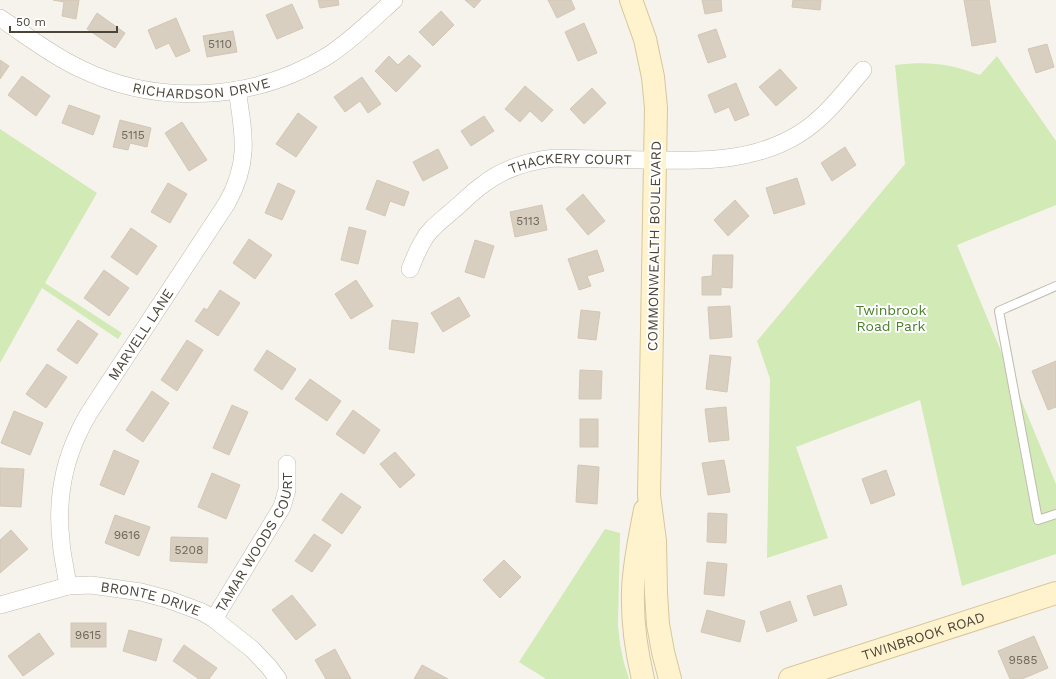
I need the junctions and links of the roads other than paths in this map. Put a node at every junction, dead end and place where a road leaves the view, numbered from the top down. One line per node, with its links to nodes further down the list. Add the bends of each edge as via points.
1 (394, 0): 5 (street, RICHARDSON DRIVE, via 350,40 307,67)
2 (631, 0): 6 (street, COMMONWEALTH BOULEVARD, via 645,39 653,77)
3 (0, 18): 5 (street, RICHARDSON DRIVE, via 79,68 130,87 186,94)
4 (863, 70): 6 (street, THACKERY COURT, via 827,112 789,140 760,151 723,159)
5 (237, 90): 12 (street, MARVELL LANE, via 244,151 234,192 89,413 69,455 61,486 59,514)
6 (656, 160): 7 (street, THACKERY COURT, via 554,158 521,164 509,169 481,186 433,228 423,240); 10 (street, COMMONWEALTH BOULEVARD)
7 (410, 268)
8 (1056, 286): 11 (lane, via 999,311 1038,520)
9 (287, 464): 15 (street, TAMAR WOODS COURT, via 287,490 282,507)
10 (648, 495): 17 (street, COMMONWEALTH BOULEVARD, via 637,549 633,590 634,626); 18 (street, COMMONWEALTH BOULEVARD, via 655,541 658,624)
11 (1056, 514)
12 (68, 586): 14 (street, BRONTE DRIVE); 15 (street, BRONTE DRIVE, via 91,585 141,592 202,612)
13 (1055, 597): 19 (street, TWINBROOK ROAD)
14 (0, 606)
15 (214, 619): 16 (street, BRONTE DRIVE, via 252,649)
16 (278, 679)
17 (643, 679)
18 (670, 679)
19 (790, 679)

